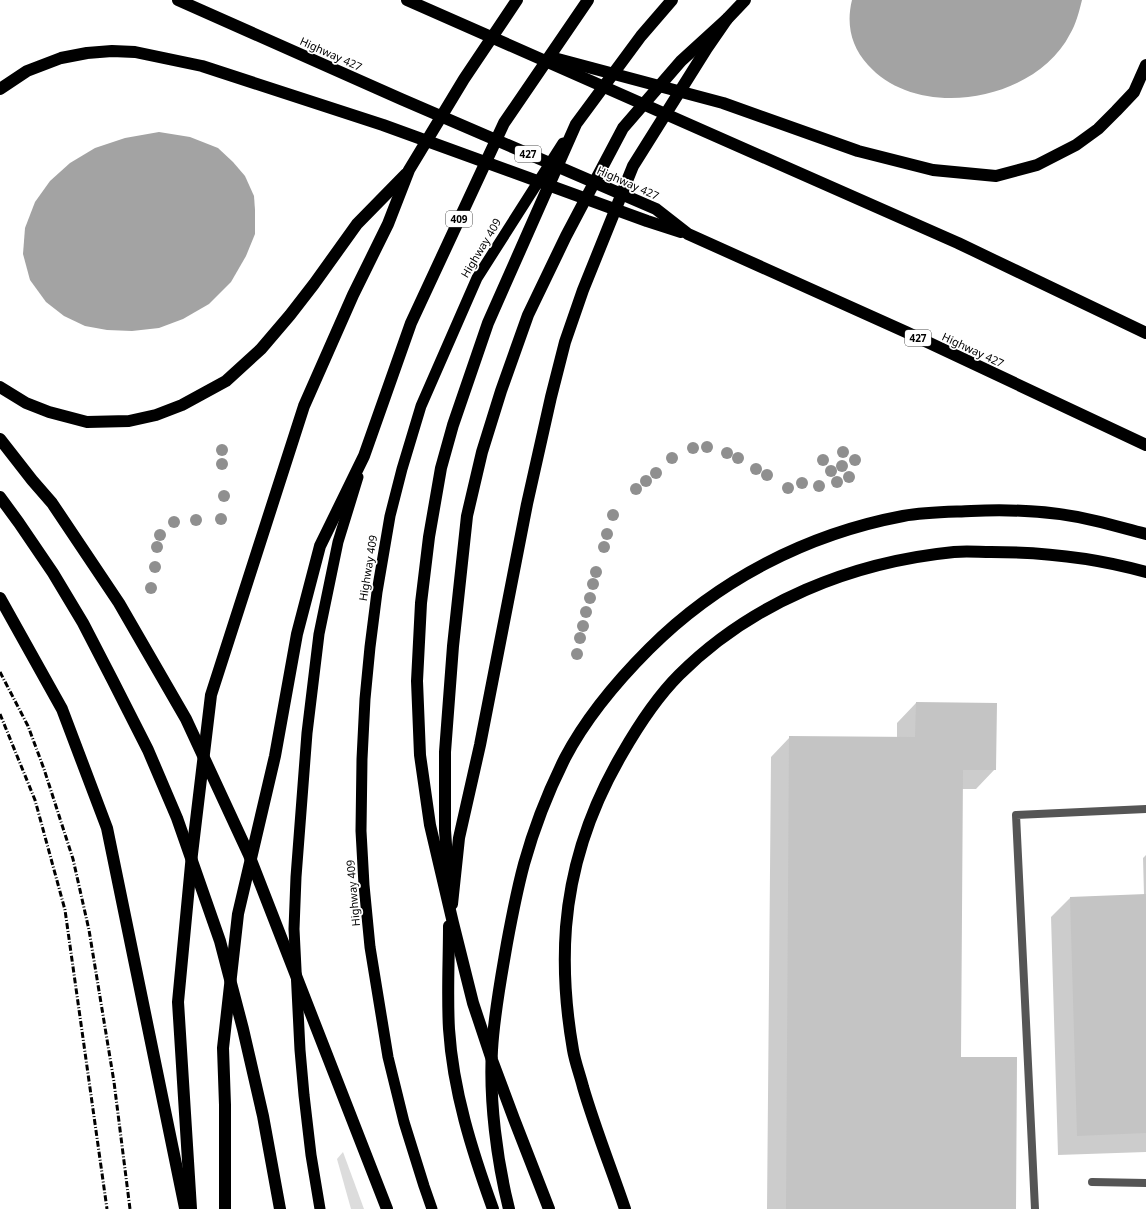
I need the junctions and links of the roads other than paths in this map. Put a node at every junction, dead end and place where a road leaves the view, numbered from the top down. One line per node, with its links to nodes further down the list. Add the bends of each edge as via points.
1 (178, 0): 13 (highway, Highway 427 / 427, via 656,209)
2 (407, 0): 8 (highway)
3 (517, 0): 12 (highway, via 464,79)
4 (588, 0): 18 (highway, 409, via 504,124 411,323)
5 (672, 0): 11 (highway, Highway 409, via 641,36)
6 (745, 0): 7 (highway)
7 (727, 19): 24 (highway, via 680,60 623,128 528,315 482,452 467,516 446,732 445,830); 34 (highway, via 633,166 568,334 527,504 480,745 459,838 450,922 449,1030 466,1126)
8 (516, 48): 9 (highway, via 723,103 858,151 933,170 996,176 1037,165 1076,145 1098,128 1134,92); 14 (highway, via 958,243)
9 (1146, 65)
10 (0, 89): 13 (highway, via 28,71 60,58 87,53 135,52 202,66 383,125)
11 (576, 124): 24 (highway, via 488,323 452,425 441,468 429,537 421,603 418,681 420,755 430,825); 33 (highway, Highway 409, via 476,278 424,399 390,516 377,592 365,699 362,758 361,831 364,885 370,947 388,1058 404,1122)
12 (409, 170): 15 (highway, via 357,224 300,303 260,349 226,381 182,405 156,415 129,420 88,422 26,403); 29 (highway, via 388,224 353,295 304,406 211,695 178,1002)
13 (688, 234): 17 (highway, Highway 427 / 427, via 906,332)
14 (1146, 333)
15 (0, 387)
16 (0, 439): 27 (highway, via 52,503 119,603 186,719 249,855)
17 (1146, 445)
18 (364, 456): 30 (highway, via 320,546 297,634 275,756 238,914 223,1048); 32 (highway, via 338,542 319,634 307,733 297,870 294,929 300,1050 311,1155)
19 (0, 497): 31 (highway, via 53,573 83,623 148,750 180,825 220,941 243,1029 263,1116)
20 (1146, 534): 35 (highway, via 1095,520 1000,509 937,512 874,522 844,530 794,549 734,581 690,612 634,664 608,694 566,756 538,820 518,888 502,969 492,1052 495,1129)
21 (1146, 572): 37 (highway, via 1073,557 1016,552 957,552 912,557 847,573 780,601 730,632 678,676 655,703 632,735 593,811 580,847 566,928 567,1012 574,1053 587,1101)
22 (0, 598): 28 (highway, via 62,709 107,828)
23 (1146, 808): 38 (lane, via 1016,815)
24 (453, 923): 36 (highway, via 473,1003)
25 (1092, 1182): 26 (lane)
26 (1146, 1183)
27 (386, 1207)
28 (185, 1209)
29 (191, 1209)
30 (225, 1209)
31 (280, 1209)
32 (320, 1209)
33 (432, 1209)
34 (493, 1209)
35 (509, 1209)
36 (549, 1209)
37 (625, 1209)
38 (1035, 1209)

